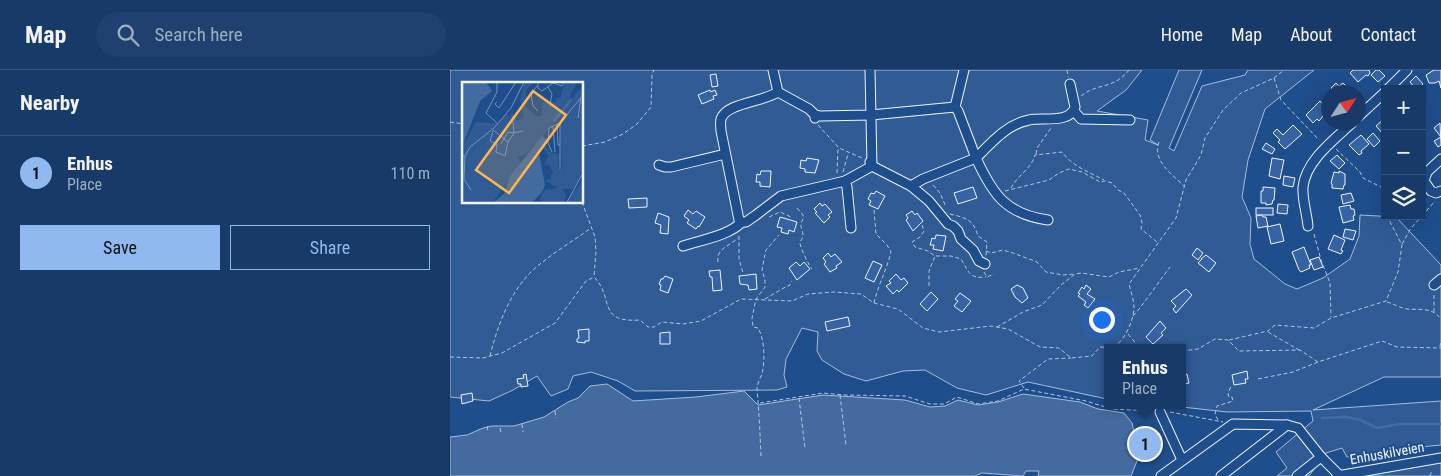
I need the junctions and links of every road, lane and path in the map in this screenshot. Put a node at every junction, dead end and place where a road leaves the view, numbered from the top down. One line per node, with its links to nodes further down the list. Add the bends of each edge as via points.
1 (654, 70): 23 (path, via 650,107 637,124 606,142)
2 (773, 70): 11 (street)
3 (870, 70): 17 (street)
4 (964, 70): 14 (street)
5 (1129, 70): 13 (path, via 1117,82 1088,90)
6 (1284, 70): 8 (path)
7 (1407, 70): 10 (street)
8 (1274, 78): 24 (path, via 1281,100); 36 (path, via 1241,94 1223,110 1205,138 1201,155)
9 (1070, 84): 13 (street)
10 (1392, 85)
11 (778, 92): 18 (street, via 809,109); 26 (street, via 732,108 722,116 721,132)
12 (1381, 96): 15 (street)
13 (1074, 100): 16 (street)
14 (955, 107): 17 (street); 29 (street)
15 (1366, 110)
16 (1074, 111): 19 (street, via 1064,117); 20 (street, via 1082,118)
17 (871, 115): 18 (street); 31 (street)
18 (815, 116): 25 (path, via 816,124)
19 (1050, 119): 28 (path, via 1051,129); 29 (street, via 1019,122)
20 (1130, 120)
21 (1345, 130): 24 (street)
22 (1159, 142): 36 (path, via 1157,152 1161,163)
23 (584, 146)
24 (1328, 146): 37 (path, via 1363,178); 52 (street, via 1316,158 1303,186)
25 (838, 148): 27 (path); 34 (path, via 837,172)
26 (726, 154): 32 (street, via 665,168); 50 (street)
27 (849, 154): 31 (path); 34 (path, via 844,164)
28 (1035, 155): 33 (path, via 1062,152 1067,160); 39 (path)
29 (976, 158): 35 (street); 38 (street)
30 (1441, 159): 40 (street, via 1427,172 1424,180 1432,191)
31 (869, 163): 34 (street); 35 (street)
32 (658, 165)
33 (1105, 181): 39 (path, via 1100,182 1069,169 1049,180); 57 (path, via 1124,193 1140,215 1141,229)
34 (843, 182): 45 (street, via 781,196); 54 (street, via 847,188)
35 (911, 186): 63 (street, via 958,231 961,240)
36 (1184, 187): 57 (path, via 1176,218)
37 (1381, 187)
38 (992, 189): 39 (path); 47 (street, via 1003,202 1024,216)
39 (1010, 190)
40 (1440, 194): 44 (path)
41 (583, 204): 53 (path)
42 (797, 208): 66 (path, via 803,215 800,242)
43 (874, 210): 77 (path, via 876,234 891,252)
44 (1426, 211)
45 (756, 215): 46 (path, via 760,218 780,212); 50 (street)
46 (790, 217)
47 (1048, 220)
48 (1389, 220): 58 (path)
49 (1418, 220): 58 (path)
50 (740, 224): 56 (path); 59 (street)
51 (922, 225): 61 (path, via 924,232 912,242 915,247)
52 (1308, 226): 80 (path, via 1315,236 1330,283)
53 (591, 228): 69 (path, via 596,251); 93 (path, via 542,262 521,283 507,306)
54 (851, 228)
55 (778, 235): 74 (path, via 766,250 762,270 765,287)
56 (739, 238): 62 (path, via 720,251); 67 (path)
57 (1157, 243): 65 (path)
58 (1402, 245): 76 (path, via 1398,272)
59 (683, 246)
60 (986, 251): 68 (path, via 1012,253 1036,262 1046,272)
61 (935, 256): 70 (path, via 961,259 970,274 977,278); 73 (path, via 928,272)
62 (718, 262)
63 (985, 264)
64 (1170, 267): 79 (path)
65 (1141, 268): 68 (path, via 1109,277); 79 (path, via 1129,284 1134,308)
66 (812, 269)
67 (743, 272)
68 (1075, 274): 82 (path, via 1042,305)
69 (594, 277): 74 (path, via 601,284 609,312 618,318 640,320 648,327 662,322 683,324 701,321 741,299); 93 (path, via 586,281 555,323 502,354)
70 (987, 277)
71 (792, 281): 75 (path, via 789,286)
72 (1438, 282): 78 (path)
73 (929, 288)
74 (756, 300): 75 (path); 102 (path, via 753,326 758,328 764,342 764,364 757,386)
75 (763, 300): 77 (path, via 792,301 808,294 834,292 861,294)
76 (1386, 301): 78 (path, via 1405,309); 80 (path)
77 (874, 303): 82 (path, via 898,309 924,328 939,332)
78 (1434, 312): 81 (path)
79 (1132, 317): 84 (path)
80 (1331, 318): 83 (path, via 1314,328 1275,325)
81 (1441, 319)
82 (997, 327): 95 (path, via 1008,329 1040,347 1059,348)
83 (1268, 332): 85 (path); 92 (path)
84 (1127, 333): 87 (path); 88 (path)
85 (1228, 340): 91 (path, via 1215,339 1198,349); 92 (path, via 1239,351)
86 (1441, 340): 90 (path)
87 (1119, 344)
88 (1137, 344)
89 (1104, 347): 95 (path, via 1100,347 1092,356)
90 (1440, 348): 96 (path, via 1397,347 1382,341)
91 (1186, 350)
92 (1300, 350): 96 (path)
93 (490, 356): 94 (path)
94 (450, 357)
95 (1071, 358): 99 (path, via 1048,359 1019,381)
96 (1318, 362): 97 (path)
97 (1258, 380)
98 (1230, 386): 109 (path, via 1228,394 1233,402 1217,406 1215,414)
99 (1024, 389): 100 (path, via 998,401 978,404 958,397 944,404 930,404 905,396); 103 (path)
100 (840, 395): 101 (path, via 823,393); 118 (path)
101 (798, 397): 102 (path); 119 (path)
102 (760, 403): 120 (path)
103 (1104, 406)
104 (1128, 409): 105 (path)
105 (1143, 410): 107 (path)
106 (555, 411): 108 (path)
107 (1160, 412): 109 (path); 123 (street)
108 (556, 418)
109 (1218, 421): 111 (path)
110 (522, 424): 116 (path)
111 (1233, 424): 112 (street); 123 (street)
112 (1286, 425): 121 (street, via 1301,430); 127 (street)
113 (487, 426): 115 (path)
114 (500, 428): 117 (path)
115 (488, 432)
116 (524, 432)
117 (501, 433)
118 (846, 446)
119 (805, 448)
120 (761, 456)
121 (1321, 457): 125 (street); 128 (street)
122 (1441, 458): 125 (street, Enhuskilveien)
123 (1182, 460): 126 (street)
124 (1432, 468): 129 (path)
125 (1338, 475)
126 (1161, 476)
127 (1221, 476)
128 (1297, 476)
129 (1430, 476)

